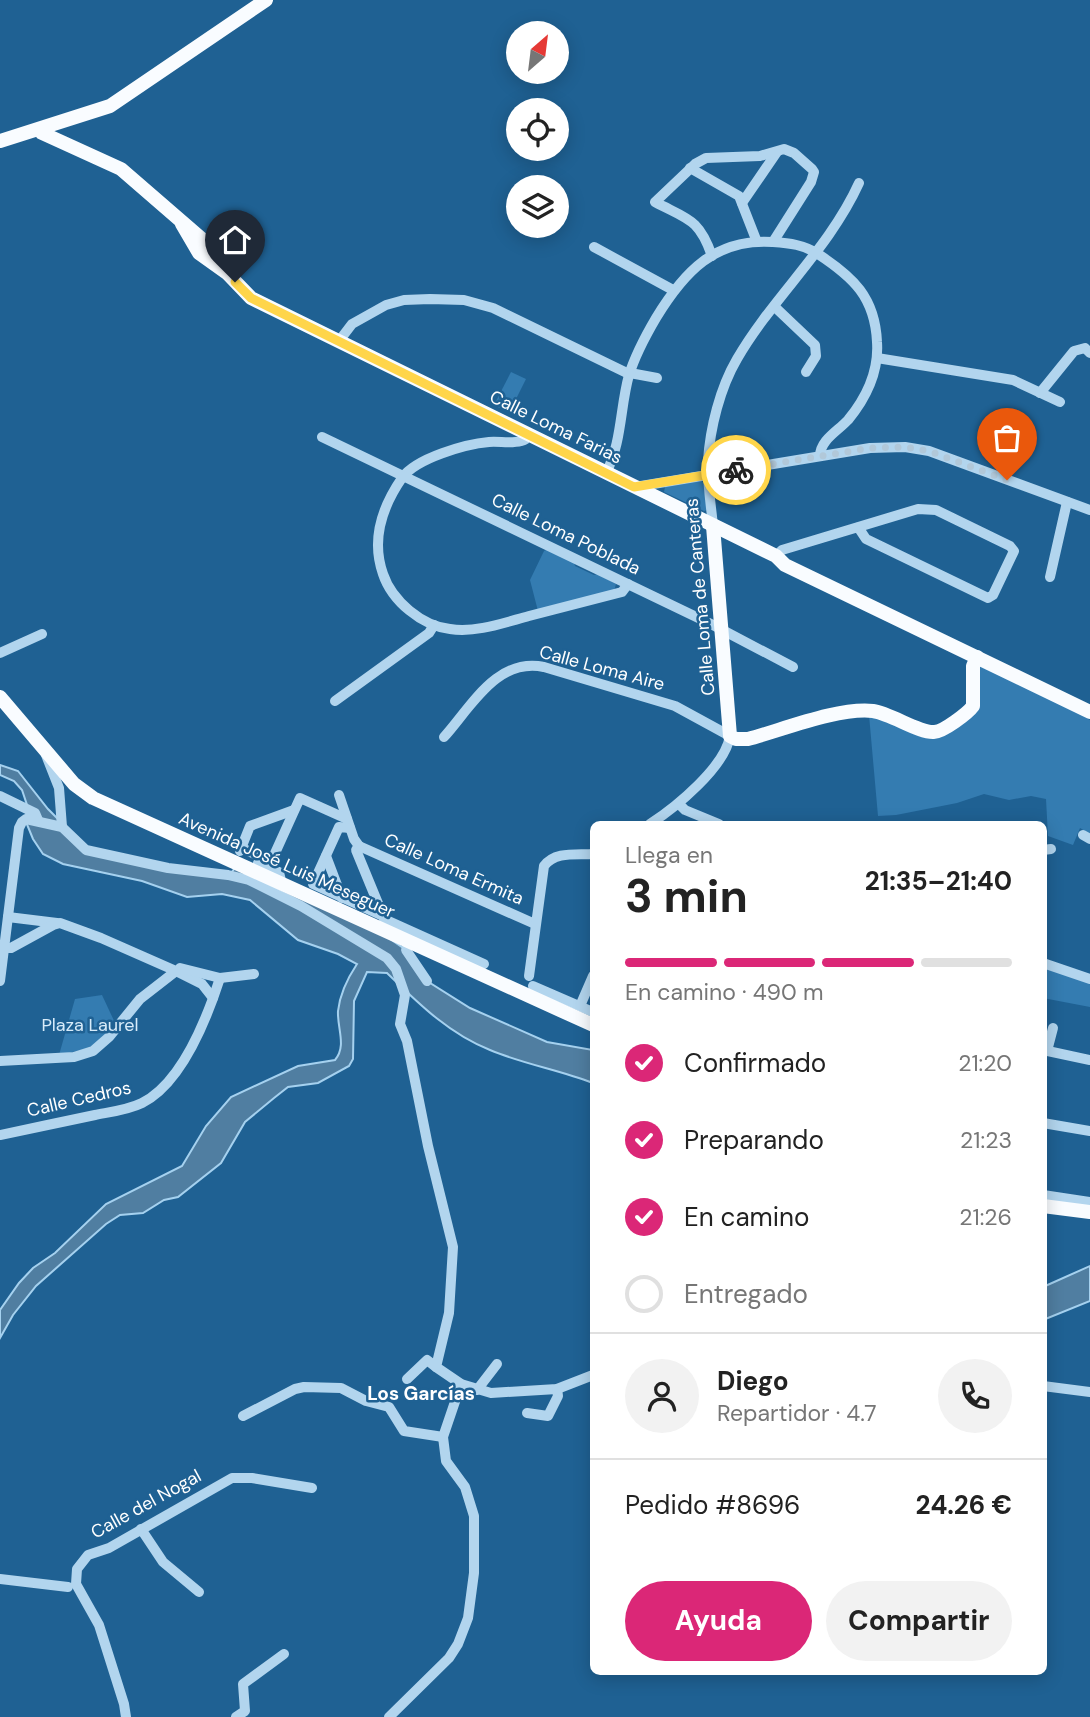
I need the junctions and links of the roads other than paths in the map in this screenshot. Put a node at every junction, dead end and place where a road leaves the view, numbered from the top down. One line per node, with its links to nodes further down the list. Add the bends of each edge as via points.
1 (266, 0): 2 (main road, via 110,106)
2 (40, 129): 3 (main road); 15 (main road, Calle Loma Farias, via 121,169 183,224 199,253 251,298)
3 (0, 141)
4 (777, 152): 5 (street, via 706,158); 7 (street); 9 (street, via 791,151 814,172)
5 (690, 168): 7 (street, via 736,194); 12 (street, via 655,202 697,225)
6 (859, 183): 11 (street, Calle Loma de Canteras)
7 (742, 203): 8 (street)
8 (757, 242): 9 (street); 12 (street)
9 (773, 242): 11 (street)
10 (594, 247): 13 (street)
11 (816, 253): 14 (street, Calle Loma de Canteras); 17 (street, via 848,274 863,295 876,329)
12 (712, 256): 13 (street)
13 (673, 290): 19 (street)
14 (775, 307): 18 (street, via 816,345 816,356); 27 (street, Calle Loma de Canteras, via 729,376 713,429)
15 (339, 341): 19 (street, via 349,326 386,305 404,300 464,300 493,308); 23 (main road, Calle Loma Farias)
16 (1090, 353): 21 (street, via 1085,348 1074,351)
17 (877, 358): 21 (street, via 1013,380); 25 (street, via 864,398 823,444)
18 (806, 372)
19 (630, 374): 20 (street); 26 (street, via 613,460)
20 (657, 378)
21 (1040, 393): 22 (street)
22 (1060, 402)
23 (528, 435): 26 (main road, Calle Loma Farias); 28 (street, via 522,441 461,446)
24 (322, 438): 28 (street, Calle Loma Poblada)
25 (820, 456): 27 (street); 32 (street, via 882,447 916,448)
26 (606, 473): 30 (main road, Calle Loma Farias)
27 (709, 475): 29 (street); 34 (street, Calle Loma de Canteras)
28 (403, 476): 38 (street, Calle Loma Poblada); 39 (street, via 381,521 379,560 384,579 397,598)
29 (662, 482): 30 (street); 31 (street, via 653,492)
30 (634, 487): 31 (main road, Calle Loma Farias)
31 (662, 500): 34 (main road, Calle Loma Farias)
32 (1067, 502): 33 (street); 37 (street)
33 (1090, 510)
34 (713, 526): 36 (main road, Calle Loma Farias); 40 (main road, Calle Loma de Canteras)
35 (858, 527): 35 (street, via 866,539 988,598 1014,551 931,508); 36 (street, via 782,550)
36 (776, 556): 43 (main road, Calle Loma Farias, via 785,565)
37 (1050, 577)
38 (628, 584): 39 (street, via 622,592 487,627 452,630); 40 (street, Calle Loma Poblada)
39 (434, 625): 46 (street)
40 (722, 632): 44 (street, Calle Loma Poblada); 48 (main road, Calle Loma de Canteras)
41 (42, 634): 42 (street)
42 (0, 653)
43 (977, 657): 47 (main road, Calle Loma Farias); 48 (main road, via 973,706 937,732 889,715 861,711 748,739)
44 (793, 667)
45 (0, 696): 50 (main road, Avenida José Luis Meseguer)
46 (335, 701)
47 (1090, 712)
48 (730, 736): 49 (street, Calle Loma Aire, via 676,706 530,666 498,676); 53 (street, via 723,757)
49 (444, 737)
50 (43, 750): 59 (street, via 59,788); 64 (main road, Avenida José Luis Meseguer, via 93,799)
51 (339, 795): 58 (street)
52 (0, 796): 55 (street, via 35,813)
53 (679, 804): 56 (street); 57 (street)
54 (294, 810): 58 (street, via 300,798); 61 (street, via 250,826); 61 (street, via 271,862)
55 (38, 820): 59 (street); 66 (street, via 24,820 19,828)
56 (654, 821)
57 (712, 821)
58 (349, 824): 60 (street); 63 (street, via 339,827)
59 (62, 827): 100 (street, via 86,850 249,880 302,906 393,964 405,995 400,1024 453,1247 447,1321)
60 (359, 846): 67 (street, via 356,850); 69 (street, Calle Loma Ermita)
61 (241, 851): 64 (street, via 279,872)
62 (590, 854): 69 (street, via 559,856 547,862)
63 (326, 856): 65 (street); 65 (street, via 313,884)
64 (282, 885): 67 (main road, Avenida José Luis Meseguer)
65 (342, 898): 67 (street)
66 (8, 917): 68 (street); 71 (street)
67 (384, 922): 70 (main road, Avenida José Luis Meseguer); 73 (street)
68 (60, 923): 71 (street, via 10,948); 72 (street)
69 (535, 924): 82 (street)
70 (410, 942): 80 (street, via 406,950); 82 (main road, Avenida José Luis Meseguer, via 512,988)
71 (3, 945): 79 (street)
72 (153, 961): 75 (street); 77 (street)
73 (484, 964)
74 (1047, 964): 78 (street)
75 (176, 971): 83 (street, via 202,985); 91 (street, via 140,999 93,1051 74,1057)
76 (254, 974): 77 (street)
77 (220, 978): 83 (street, Calle Cedros)
78 (1090, 979)
79 (0, 981)
80 (427, 981)
81 (590, 983): 84 (street)
82 (530, 986): 84 (street); 86 (main road, Avenida José Luis Meseguer)
83 (213, 998): 94 (street, Calle Cedros, via 179,1067 149,1099 129,1108)
84 (580, 1006): 85 (street)
85 (590, 1011)
86 (590, 1022)
87 (1052, 1028): 88 (street)
88 (1047, 1044)
89 (1047, 1050): 90 (street)
90 (1090, 1060)
91 (0, 1061)
92 (1047, 1124): 93 (street)
93 (1090, 1131)
94 (0, 1135)
95 (1047, 1196): 96 (street)
96 (1090, 1202)
97 (1047, 1207): 98 (main road)
98 (1090, 1212)
99 (497, 1364): 106 (street)
100 (436, 1367): 102 (street, via 427,1360); 103 (street)
101 (590, 1377): 105 (street)
102 (407, 1379)
103 (461, 1384): 106 (street); 110 (street)
104 (1047, 1387): 107 (street)
105 (557, 1389): 106 (street); 108 (street, via 548,1416)
106 (477, 1390)
107 (1090, 1392)
108 (527, 1413)
109 (243, 1416): 110 (street, via 295,1389 341,1388 389,1407 404,1431)
110 (443, 1437): 119 (street, via 446,1461 465,1486 474,1516 470,1609 449,1658)
111 (312, 1488): 112 (street, Calle del Nogal, via 232,1478)
112 (141, 1529): 115 (street, via 163,1562); 117 (street, Calle del Nogal, via 84,1557 75,1577 99,1625)
113 (0, 1579): 114 (street)
114 (68, 1587)
115 (199, 1592)
116 (284, 1654): 118 (street, via 243,1684 245,1711)
117 (126, 1717)
118 (236, 1717)
119 (388, 1717)

